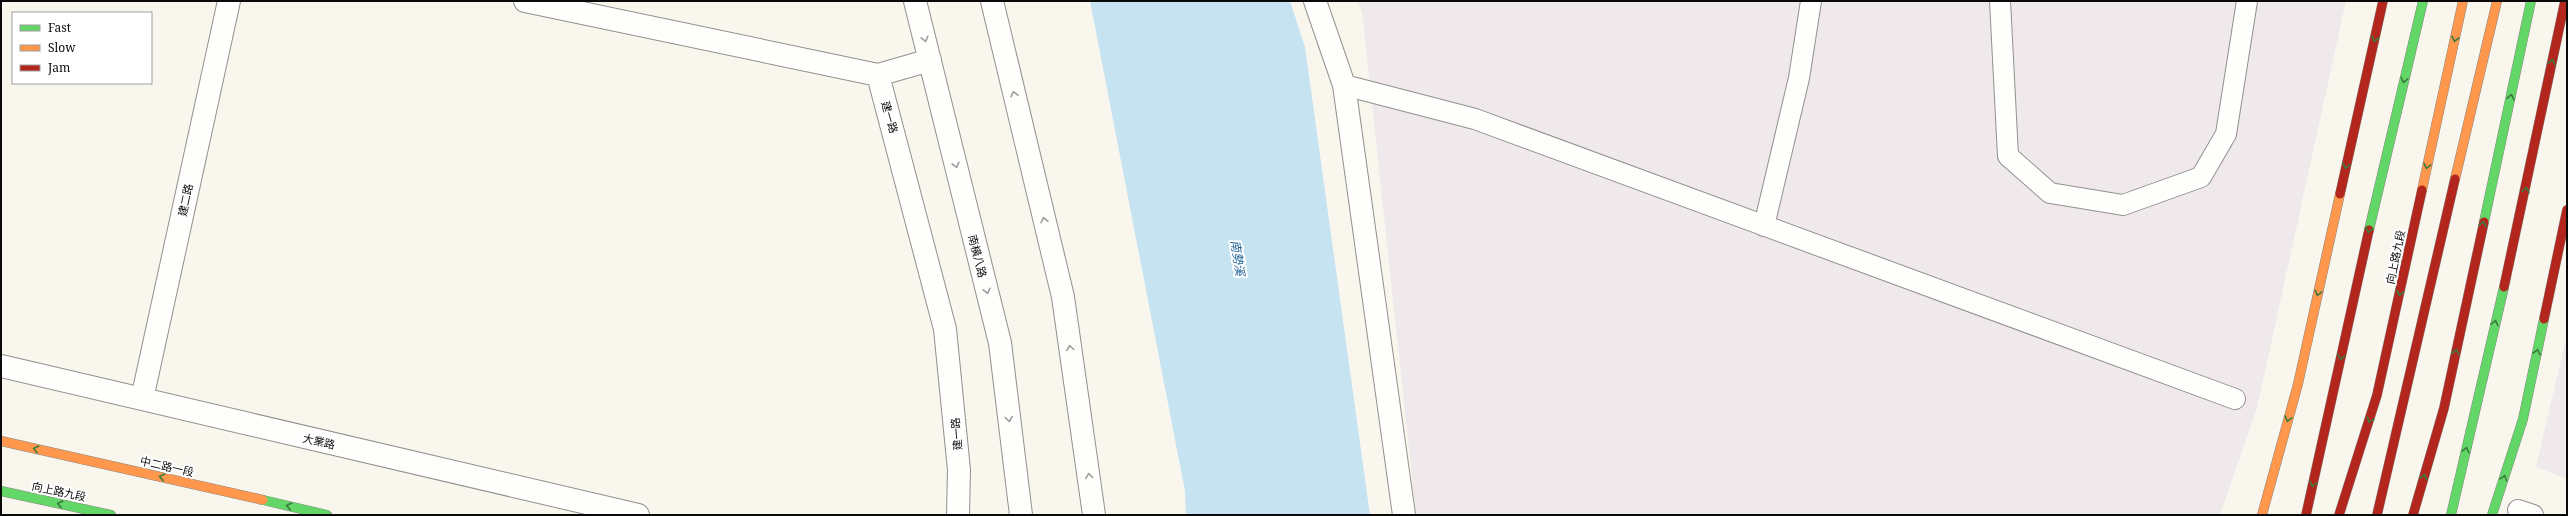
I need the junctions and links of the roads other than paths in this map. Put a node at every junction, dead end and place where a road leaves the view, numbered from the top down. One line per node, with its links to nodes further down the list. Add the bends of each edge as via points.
1 (229, 1): 21 (street, 建二路)
2 (525, 1): 16 (street)
3 (915, 1): 15 (street, 南橫八路, one-way to 15)
4 (992, 1): 30 (street, one-way to 4, via 1062,297)
5 (1316, 1): 17 (street)
6 (1811, 1): 19 (lane, via 1799,78)
7 (2000, 1): 8 (lane, via 2008,156 2050,193 2123,205 2201,177 2226,134)
8 (2247, 1)
9 (2383, 1): 32 (main road, one-way to 32, via 2298,384)
10 (2423, 1): 33 (main road, one-way to 33, via 2377,192)
11 (2463, 1): 34 (main road, 向上路九段, one-way to 34, via 2377,395)
12 (2497, 1): 35 (main road)
13 (2531, 1): 36 (main road, one-way to 13, via 2444,408)
14 (2565, 1): 37 (main road, one-way to 14, via 2518,228)
15 (930, 60): 16 (street); 29 (street, 南橫八路, one-way to 29, via 1000,344)
16 (878, 75): 28 (street, 建一路, via 946,330 959,470)
17 (1344, 85): 19 (lane, via 1475,119); 31 (street)
18 (2567, 210): 38 (main road, one-way to 18, via 2523,419)
19 (1764, 226): 22 (lane)
20 (1, 366): 21 (street, 大業路)
21 (142, 399): 27 (street, 大業路)
22 (2235, 399)
23 (1, 441): 26 (main road, 中二路一段, one-way to 23)
24 (1, 491): 25 (main road, 向上路九段, one-way to 24)
25 (112, 515)
26 (327, 515)
27 (638, 515)
28 (958, 515)
29 (1021, 515)
30 (1094, 515)
31 (1404, 515)
32 (2262, 515)
33 (2306, 515)
34 (2339, 515)
35 (2377, 515)
36 (2413, 515)
37 (2451, 515)
38 (2492, 515)

